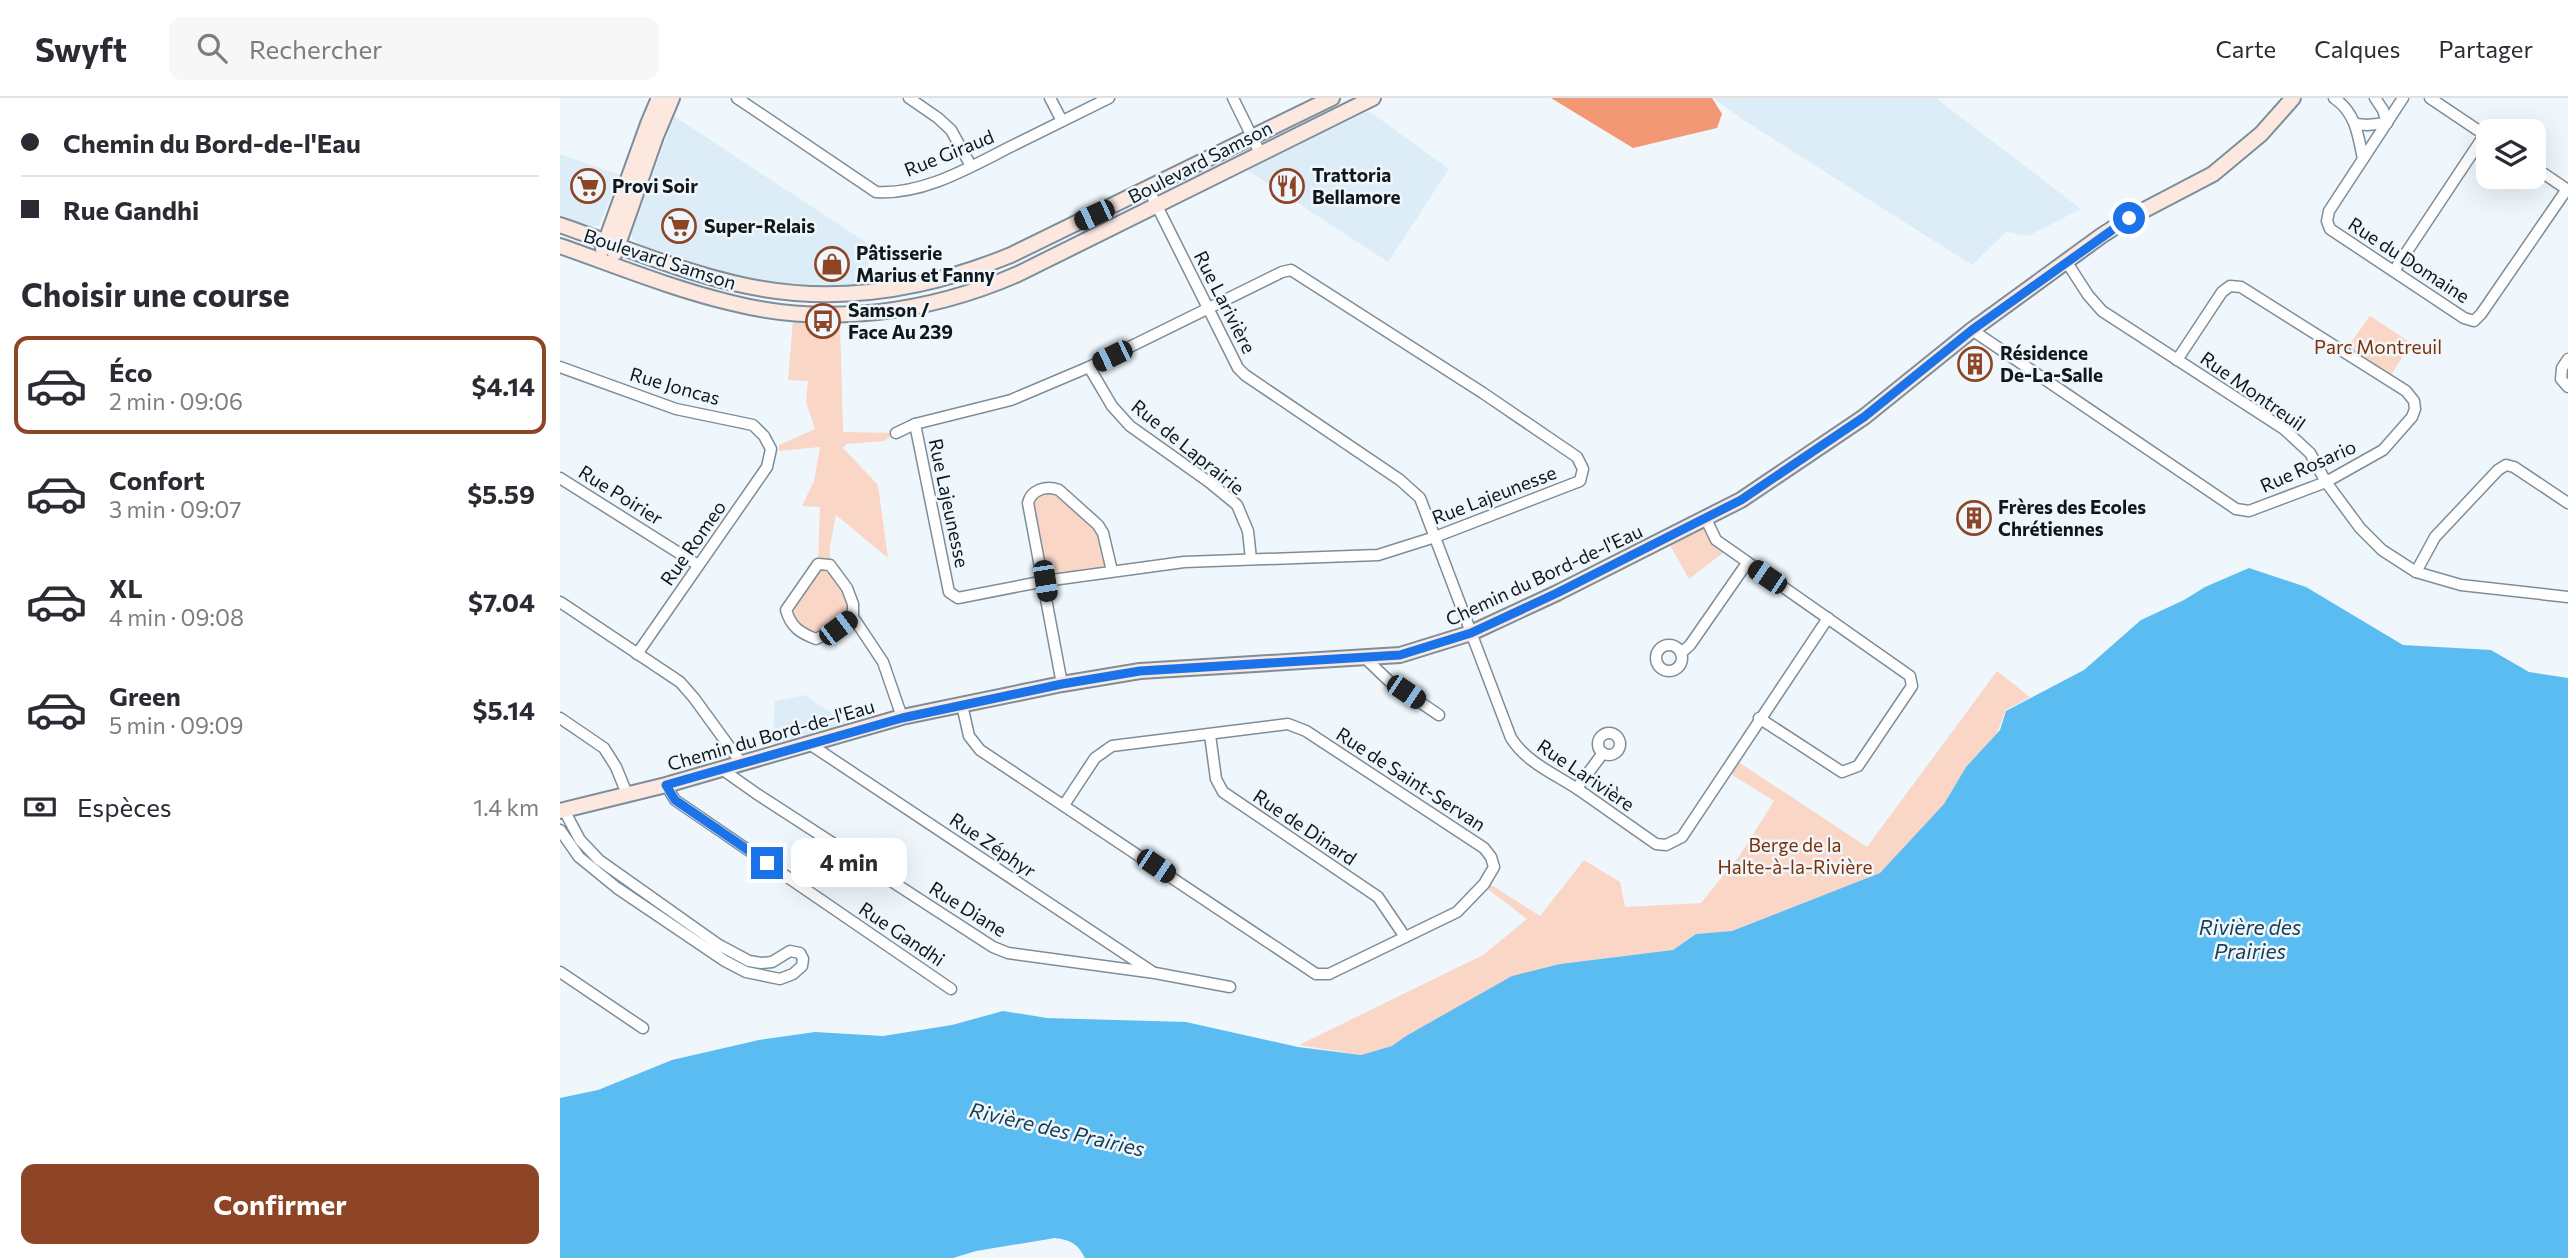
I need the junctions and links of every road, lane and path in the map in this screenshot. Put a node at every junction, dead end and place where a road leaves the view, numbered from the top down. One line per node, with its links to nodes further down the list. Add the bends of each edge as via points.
1 (659, 98): 29 (street)
2 (672, 98): 29 (street)
3 (737, 98): 23 (street, Rue Giraud, via 876,192 920,188)
4 (909, 98): 23 (street, via 951,131)
5 (1050, 98): 15 (street)
6 (1108, 98): 15 (street, Rue Giraud)
7 (1233, 98): 19 (street)
8 (1332, 98): 19 (street, Boulevard Samson)
9 (1373, 98): 21 (street, Boulevard Samson)
10 (2293, 98): 31 (street, Chemin du Bord-de-l'Eau, via 2261,134 2213,174 2129,218)
11 (2334, 98): 17 (street)
12 (2375, 98): 16 (street)
13 (2403, 98): 16 (street, Rue du Domaine)
14 (2431, 98): 18 (street)
15 (1062, 121): 23 (street, Rue Giraud)
16 (2387, 123): 17 (street); 22 (street, Rue du Domaine)
17 (2356, 124): 22 (street)
18 (2476, 129)
19 (1252, 137): 21 (street); 25 (street, Boulevard Samson)
20 (2476, 152): 33 (street)
21 (1260, 153): 27 (street, Boulevard Samson)
22 (2363, 159): 33 (street, Rue du Domaine, via 2327,221 2330,229)
23 (971, 166)
24 (2546, 175): 26 (street)
25 (1148, 188): 27 (street, Rue Larivière); 29 (street, Boulevard Samson, via 975,270 880,292 814,294 756,288)
26 (2568, 189): 33 (street, Rue du Domaine, via 2474,320 2464,318)
27 (1156, 205): 32 (street, Boulevard Samson, via 999,282 941,301 885,311 822,314 762,309 698,294); 34 (street, Rue Larivière)
28 (560, 225): 29 (street, Boulevard Samson)
29 (612, 243): 32 (street)
30 (560, 246): 32 (street, Boulevard Samson)
31 (2066, 261): 35 (street, Chemin du Bord-de-l'Eau); 37 (street, Rue Montreuil, via 2102,311)
32 (605, 262)
33 (2394, 271)
34 (1207, 309): 39 (street, Rue Lajeunesse); 48 (street, Rue Larivière, via 1245,375 1400,480 1420,498); 48 (street, Rue Lajeunesse, via 1291,270 1577,457 1583,469 1580,481)
35 (1972, 330): 45 (street, Rue Rosario, via 2236,509 2249,511); 47 (street, Chemin du Bord-de-l'Eau, via 1864,417)
36 (2568, 359): 40 (street, via 2561,379)
37 (2177, 360): 45 (street, Rue Montreuil, via 2284,429 2310,453); 45 (street, Rue Rosario, via 2222,292 2231,286 2241,287 2406,391 2414,401 2412,418 2383,450)
38 (560, 367): 43 (street, Rue Joncas, via 676,409 754,425)
39 (1088, 368): 41 (street, Rue Lajeunesse, via 1011,400); 49 (street, Rue de Laprairie, via 1130,426 1237,505 1248,531)
40 (2568, 387)
41 (915, 424): 42 (street, Rue Lajeunesse); 54 (street, Rue Lajeunesse, via 949,592 958,598)
42 (896, 433)
43 (771, 449): 51 (street, Rue Romeo, via 767,467)
44 (560, 478): 51 (street, Rue Poirier)
45 (2326, 482): 53 (street, Rue Montreuil, via 2360,528 2382,550)
46 (2568, 503): 53 (street, via 2506,465 2435,537)
47 (1706, 519): 50 (street, via 1716,540); 59 (street, Chemin du Bord-de-l'Eau)
48 (1435, 537): 49 (street, Rue Lajeunesse, via 1378,555); 59 (street, Rue Larivière)
49 (1251, 559): 52 (street, Rue Lajeunesse)
50 (1747, 563): 58 (street); 60 (street)
51 (698, 565): 61 (street, Rue Romeo)
52 (1112, 570): 54 (street, Rue Lajeunesse); 54 (street, via 1098,525 1052,488 1035,491 1028,503)
53 (2416, 572): 55 (street, Rue Montreuil, via 2461,585)
54 (1045, 581): 63 (street)
55 (2568, 597)
56 (560, 603): 61 (street)
57 (853, 617): 57 (street, via 847,588 825,563 818,564 786,610 801,634 817,639); 67 (street, via 883,662)
58 (1828, 618): 68 (street, Rue Larivière); 68 (street, via 1910,676 1912,687 1858,766 1842,772)
59 (1471, 633): 62 (street, Chemin du Bord-de-l'Eau, via 1400,655); 75 (street, Rue Larivière, via 1517,747)
60 (1681, 653)
61 (637, 654): 72 (street, via 680,682)
62 (1366, 659): 63 (street, Chemin du Bord-de-l'Eau, via 1140,671); 65 (street)
63 (1062, 684): 64 (street, Chemin du Bord-de-l'Eau)
64 (962, 705): 67 (street, Chemin du Bord-de-l'Eau); 77 (street, Rue de Saint-Servan, via 969,736 980,751)
65 (1439, 715)
66 (560, 718): 76 (street, via 604,748)
67 (902, 718): 70 (street, Chemin du Bord-de-l'Eau)
68 (1759, 718): 75 (street, Rue Larivière, via 1682,836 1666,845 1656,844)
69 (1210, 735): 77 (street, Rue de Saint-Servan, via 1112,746 1096,758); 82 (street, Rue de Dinard, via 1216,779 1223,792 1378,897); 82 (street, Rue de Saint-Servan, via 1288,724 1307,731 1484,848 1494,867 1484,884 1457,912)
70 (811, 745): 72 (street, Chemin du Bord-de-l'Eau); 84 (street, Rue Zéphyr)
71 (1603, 753): 75 (street)
72 (742, 764): 73 (street, Chemin du Bord-de-l'Eau)
73 (723, 769): 74 (street, Chemin du Bord-de-l'Eau); 84 (street, Rue Diane, via 993,947)
74 (666, 785): 76 (street, Chemin du Bord-de-l'Eau); 86 (street, Rue Gandhi, via 675,800)
75 (1577, 788)
76 (626, 794): 78 (street, Chemin du Bord-de-l'Eau)
77 (1064, 805): 82 (street, Rue de Saint-Servan, via 1316,974 1329,974)
78 (562, 810): 80 (street, via 599,860)
79 (560, 830): 81 (street, via 579,857)
80 (654, 899): 81 (street); 81 (street, via 750,961 772,962 790,951 800,953 802,966 780,979 747,972)
81 (648, 910)
82 (1405, 937)
83 (560, 972): 87 (street)
84 (1155, 974): 85 (street, Rue Diane)
85 (1230, 987)
86 (951, 989)
87 (643, 1028)

